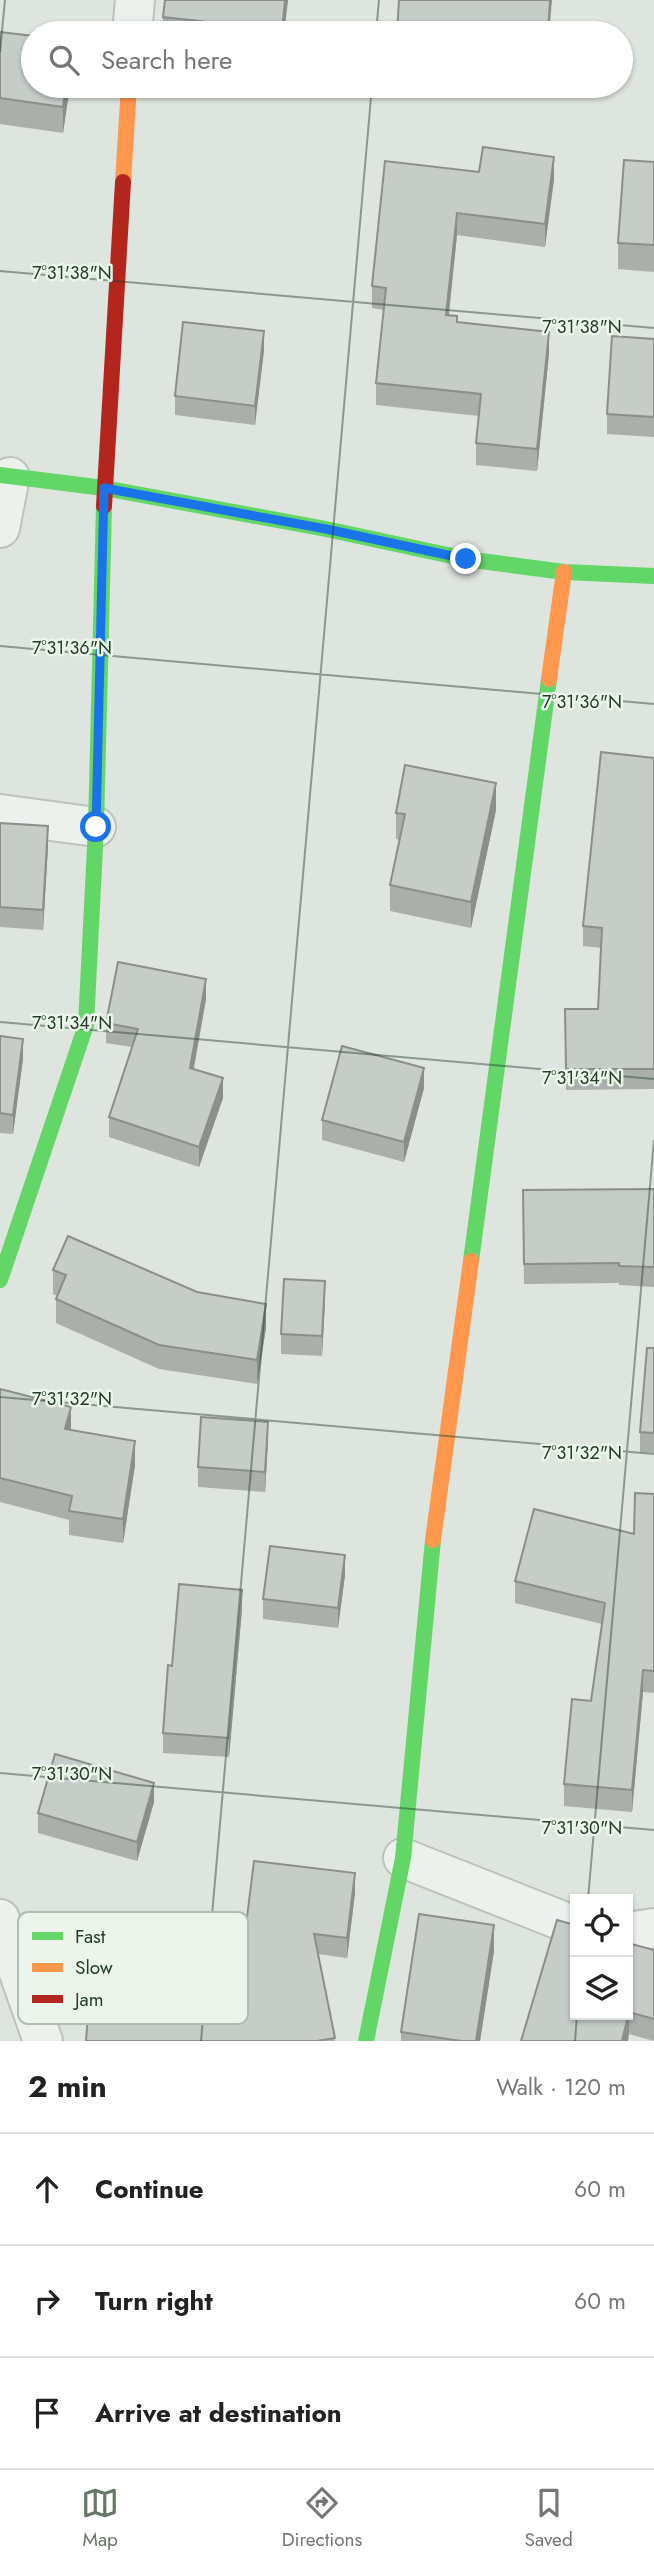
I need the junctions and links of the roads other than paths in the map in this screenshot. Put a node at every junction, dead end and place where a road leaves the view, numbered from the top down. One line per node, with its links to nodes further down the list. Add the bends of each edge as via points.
1 (135, 0): 2 (street)
2 (133, 21)
3 (128, 98): 5 (street)
4 (5, 476): 5 (street); 6 (street)
5 (104, 488): 7 (street, via 466,559); 10 (street)
6 (0, 528)
7 (564, 572): 8 (street); 12 (street, via 428,1576)
8 (654, 576)
9 (3, 809): 10 (street)
10 (96, 827): 11 (street, via 86,1025)
11 (0, 1280)
12 (402, 1858): 14 (street); 20 (street)
13 (0, 1919): 17 (street)
14 (570, 1924)
15 (654, 1928): 16 (street)
16 (633, 1931)
17 (18, 1970)
18 (37, 2024): 19 (street)
19 (43, 2041)
20 (366, 2041)

